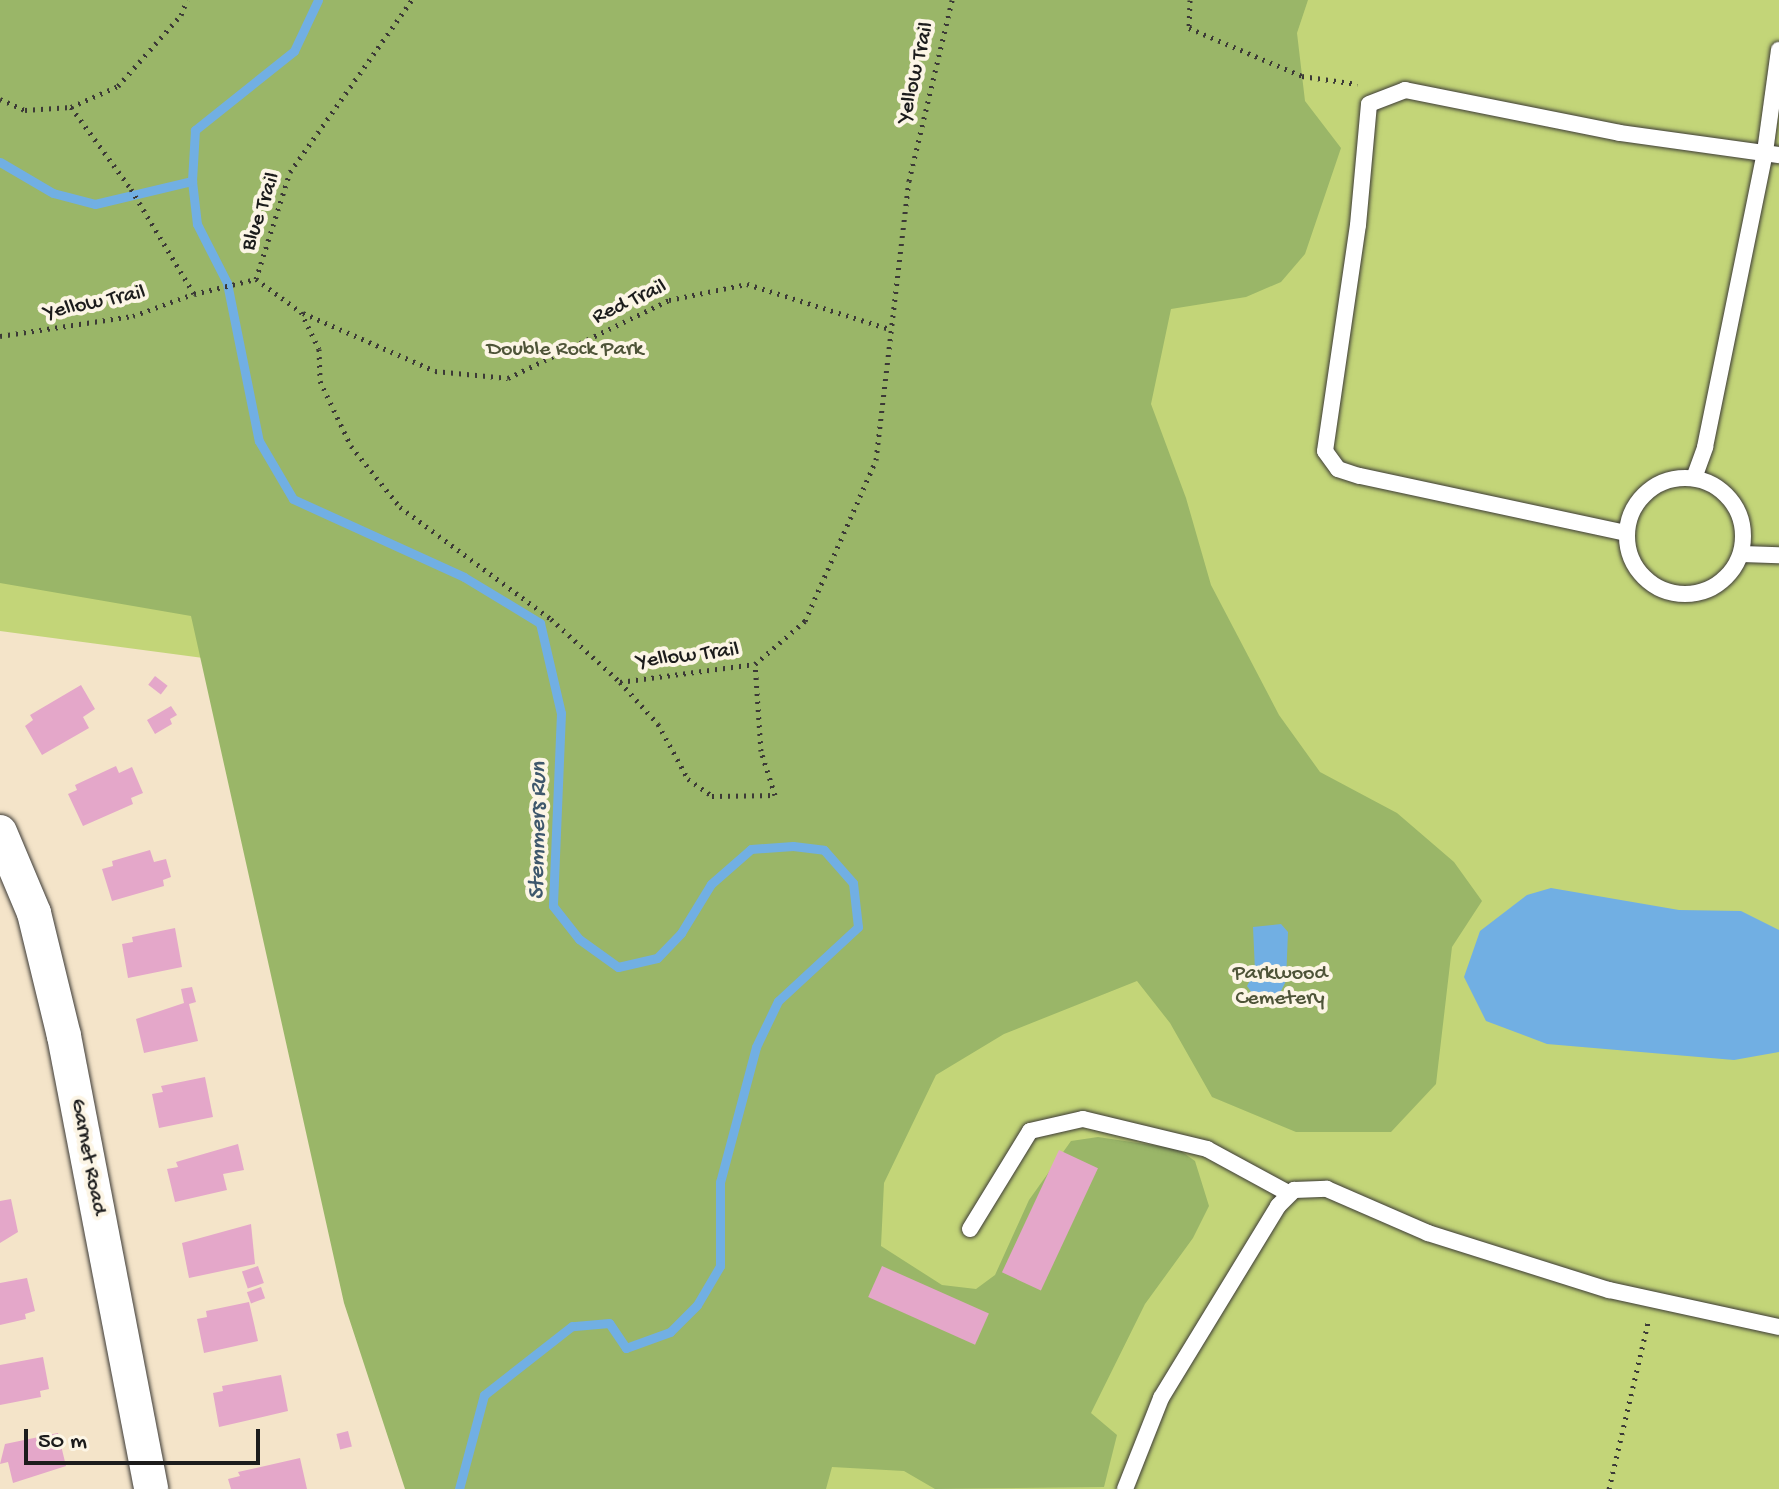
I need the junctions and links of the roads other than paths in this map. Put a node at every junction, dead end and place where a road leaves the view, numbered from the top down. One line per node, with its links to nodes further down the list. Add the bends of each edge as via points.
1 (1779, 50): 2 (lane)
2 (1772, 154): 3 (lane); 4 (lane, via 1620,133 1405,90 1369,104 1358,225 1325,451 1338,469 1359,476)
3 (1694, 478): 4 (lane, via 1662,482 1637,503); 5 (lane, via 1717,487 1735,505 1743,529)
4 (1626, 533): 5 (lane, via 1634,566 1659,589 1692,595 1723,582)
5 (1742, 554): 6 (lane)
6 (1779, 555)
7 (0, 832): 11 (street, Garnet Road, via 34,913 64,1036)
8 (1290, 1194): 9 (lane, via 1207,1149 1083,1119 1030,1131); 10 (lane, via 1327,1189 1428,1233 1654,1300); 12 (lane, via 1161,1398)
9 (970, 1229)
10 (1779, 1327)
11 (151, 1489)
12 (1125, 1489)

